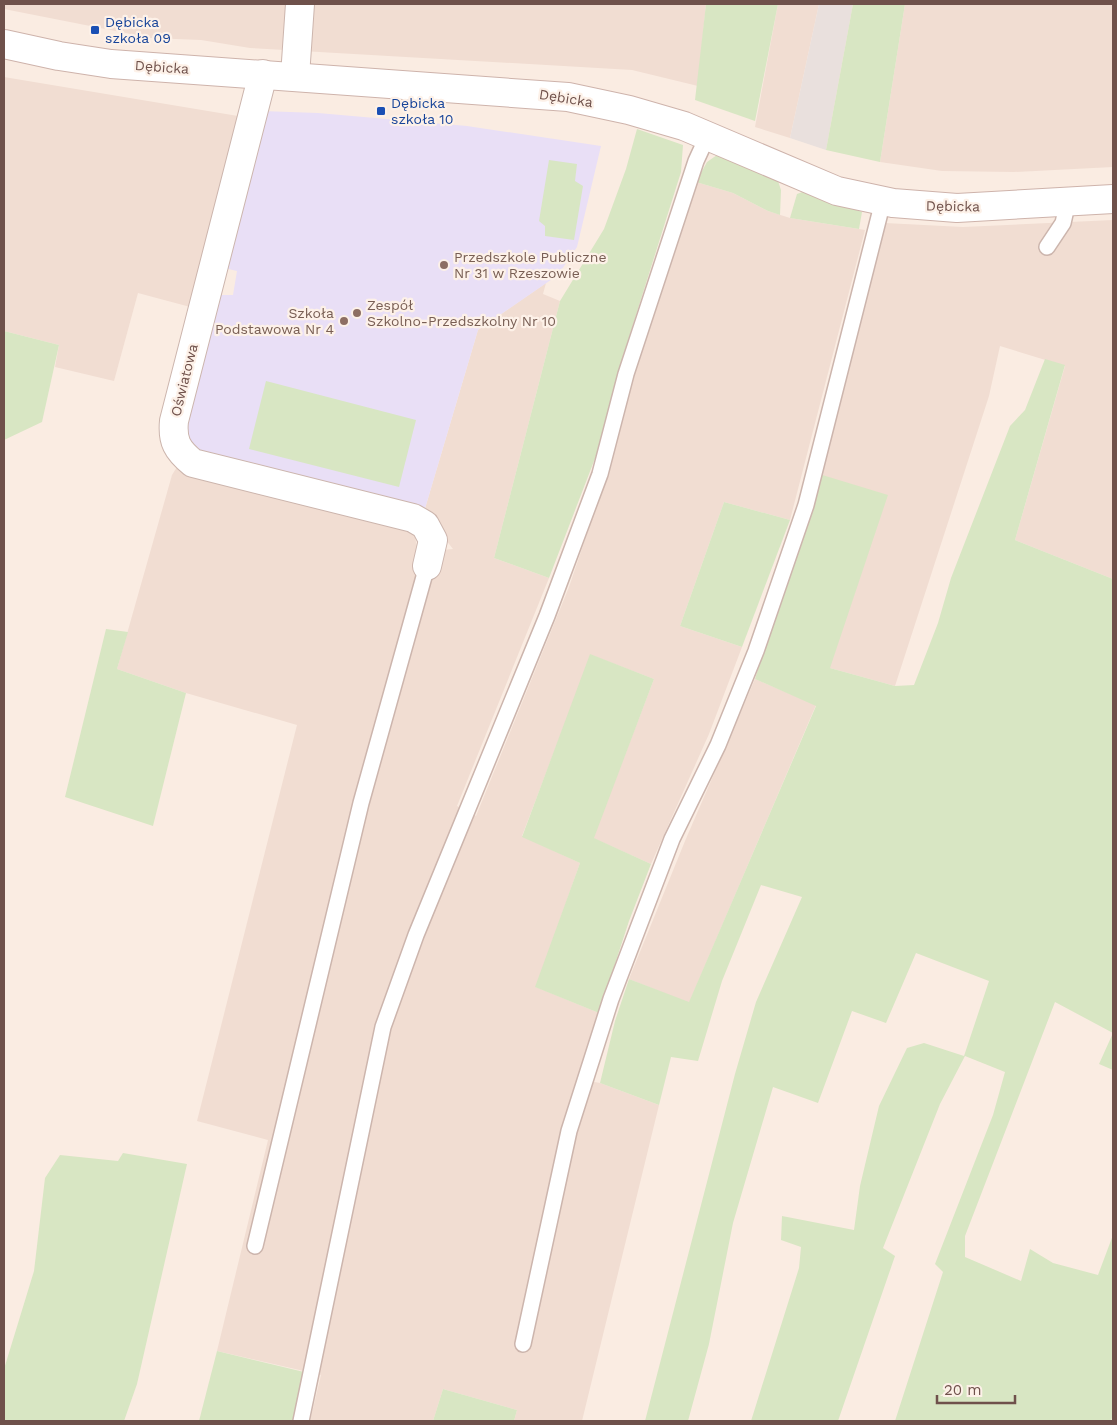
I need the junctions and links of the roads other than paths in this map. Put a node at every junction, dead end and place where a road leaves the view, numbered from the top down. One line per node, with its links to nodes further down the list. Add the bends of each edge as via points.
1 (300, 4): 4 (street)
2 (4, 44): 3 (street, Dębicka, via 112,64)
3 (263, 74): 4 (street, Dębicka); 10 (street, Oświatowa, via 174,421 173,436 178,451 193,463 413,518 425,525 433,540)
4 (295, 76): 5 (street, Dębicka, via 568,97 629,110 684,126)
5 (707, 137): 7 (street, Dębicka, via 837,191); 13 (lane, via 696,161 632,355 597,483 548,616 416,935 383,1028)
6 (1113, 199): 8 (street, Dębicka)
7 (883, 201): 8 (street, Dębicka, via 957,208); 12 (lane, via 799,523 756,651 718,745 672,839 611,999 569,1131)
8 (1068, 202): 9 (lane, via 1063,222)
9 (1047, 247)
10 (427, 566): 11 (lane, via 361,803)
11 (255, 1246)
12 (523, 1344)
13 (301, 1421)

